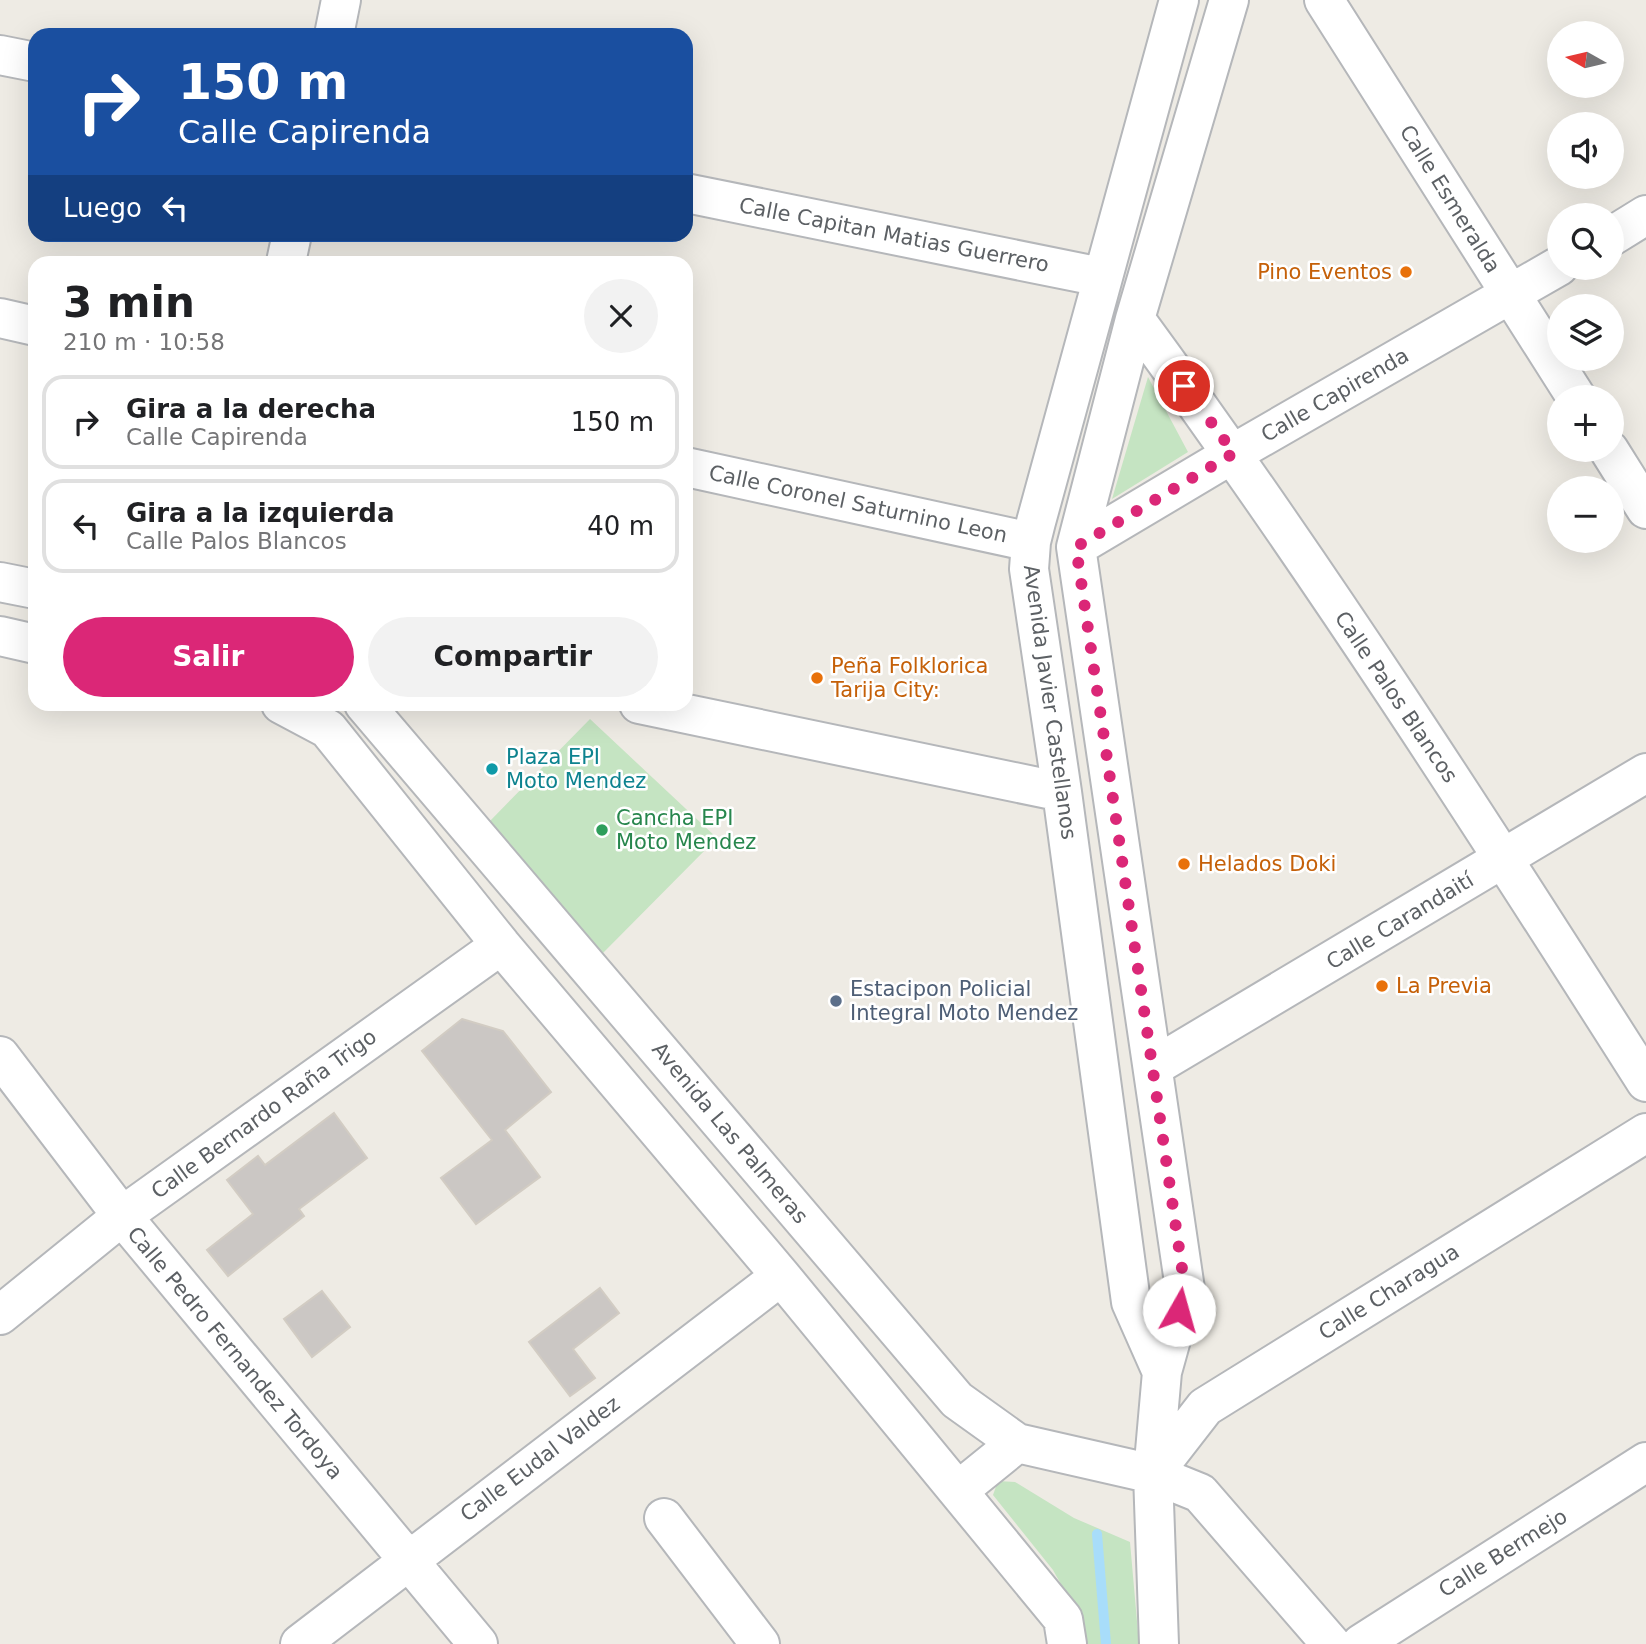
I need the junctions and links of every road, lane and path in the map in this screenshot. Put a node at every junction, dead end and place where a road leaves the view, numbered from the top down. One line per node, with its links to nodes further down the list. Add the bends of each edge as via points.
1 (341, 0): 5 (street)
2 (1179, 0): 12 (street, Avenida Javier Castellanos)
3 (1229, 0): 15 (street, Avenida Javier Castellanos)
4 (1324, 0): 13 (street, Calle Esmeralda)
5 (335, 28)
6 (0, 55): 7 (street)
7 (28, 61)
8 (693, 194): 12 (street, Calle Capitan Matias Guerrero)
9 (1646, 215): 10 (street)
10 (1624, 229)
11 (1547, 273): 13 (street, Calle Capirenda)
12 (1101, 277): 22 (street, Avenida Javier Castellanos)
13 (1511, 295): 17 (street, Calle Esmeralda); 18 (street, Calle Capirenda)
14 (0, 318): 16 (street)
15 (1135, 319): 18 (street, Calle Palos Blancos); 23 (street, Avenida Javier Castellanos)
16 (28, 324)
17 (1568, 385)
18 (1234, 453): 23 (street, Calle Capirenda); 33 (street, Calle Palos Blancos)
19 (1617, 462): 21 (street)
20 (693, 469): 22 (street, Calle Coronel Saturnino Leon)
21 (1646, 509)
22 (1031, 542): 32 (street, Avenida Javier Castellanos, via 1029,569)
23 (1076, 547): 36 (street, Avenida Javier Castellanos)
24 (0, 582): 25 (street)
25 (28, 588)
26 (0, 636): 27 (street)
27 (28, 642)
28 (294, 711): 34 (street, via 328,729)
29 (371, 711): 43 (street, Avenida Las Palmeras, via 957,1400)
30 (673, 711): 32 (street)
31 (1646, 773): 33 (street, Calle Carandaití)
32 (1062, 792): 42 (street, Avenida Javier Castellanos, via 1131,1302)
33 (1504, 859): 36 (street, Calle Carandaití); 37 (street, Calle Palos Blancos)
34 (500, 945): 39 (street, Calle Bernardo Raña Trigo); 40 (street)
35 (0, 1056): 39 (street, Calle Pedro Fernandez Tordoya)
36 (1153, 1067): 42 (street, Avenida Javier Castellanos, via 1185,1289)
37 (1646, 1082)
38 (1646, 1133): 45 (street, Calle Charagua, via 1205,1407)
39 (122, 1216): 41 (street, Calle Bernardo Raña Trigo); 48 (street, Calle Pedro Fernandez Tordoya)
40 (780, 1276): 46 (street); 48 (street, Calle Eudal Valdez)
41 (0, 1315)
42 (1161, 1372): 45 (street, Avenida Javier Castellanos)
43 (1017, 1443): 45 (street, Avenida Las Palmeras); 46 (street)
44 (1646, 1462): 55 (street, Calle Bermejo)
45 (1153, 1474): 53 (street, Avenida Javier Castellanos); 54 (street, Avenida Las Palmeras, via 1200,1493)
46 (959, 1490): 52 (street, via 1063,1619)
47 (664, 1518): 51 (street)
48 (407, 1560): 49 (street, Calle Eudal Valdez); 50 (street, Calle Pedro Fernandez Tordoya)
49 (300, 1644)
50 (478, 1644)
51 (760, 1644)
52 (1067, 1644)
53 (1159, 1644)
54 (1331, 1644)
55 (1360, 1644)

